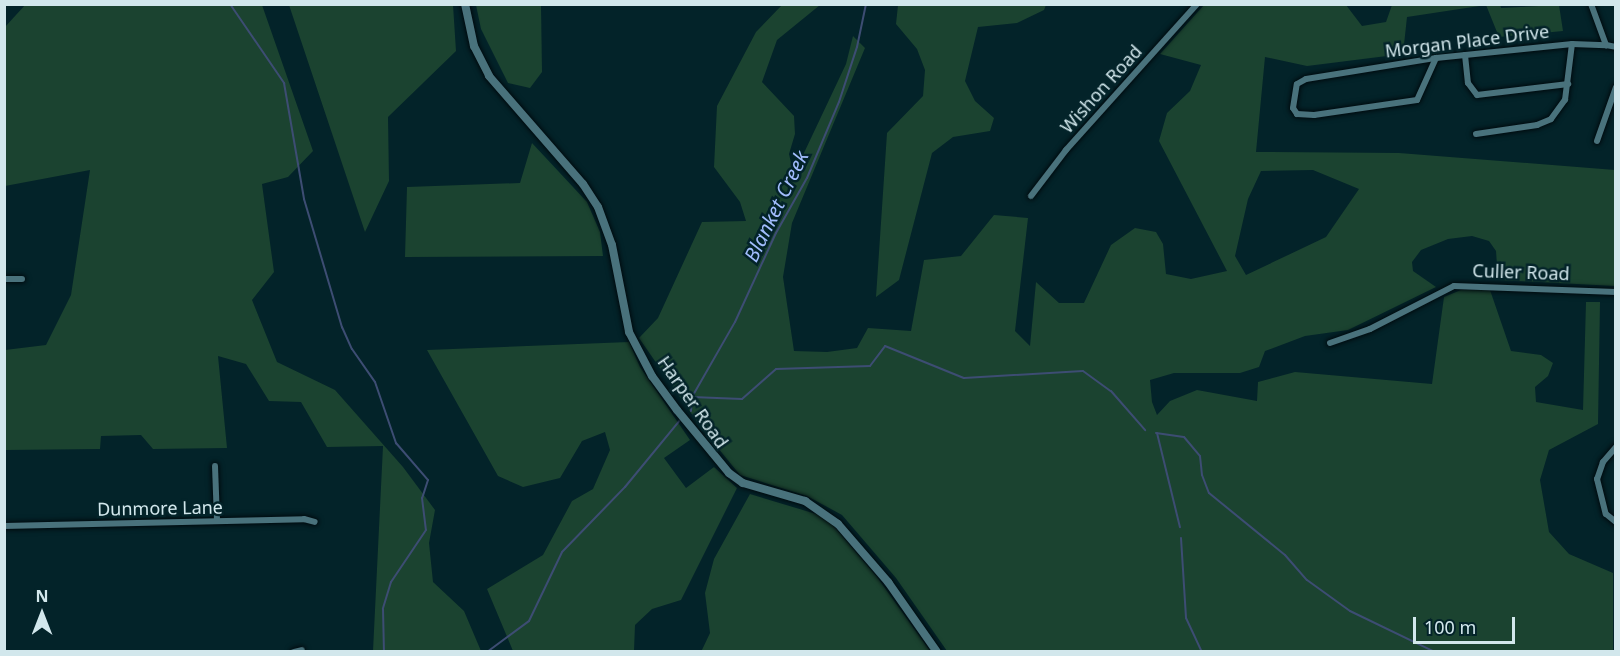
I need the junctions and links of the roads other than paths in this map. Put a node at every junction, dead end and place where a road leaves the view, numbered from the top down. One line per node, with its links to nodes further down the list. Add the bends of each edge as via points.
1 (465, 4): 26 (street, Harper Road, via 474,46 489,76 598,207 616,263 629,333 676,410 729,473 744,483 805,501 838,524 888,582)
2 (1197, 4): 13 (street, Wishon Road, via 1065,150)
3 (1591, 4): 5 (street)
4 (1572, 44): 5 (street, Morgan Place Drive); 7 (street, Morgan Place Drive); 9 (street)
5 (1606, 45): 6 (street, Morgan Place Drive)
6 (1616, 47)
7 (1465, 55): 8 (street, Morgan Place Drive); 9 (street, via 1468,83 1477,95)
8 (1436, 58): 8 (street, Morgan Place Drive, via 1417,100 1297,114 1293,108 1299,81)
9 (1568, 84): 11 (street, via 1565,100 1551,119 1538,125)
10 (1616, 87): 12 (street)
11 (1476, 134)
12 (1597, 141)
13 (1031, 196)
14 (4, 279): 15 (street)
15 (22, 279)
16 (1616, 292): 17 (street, Culler Road, via 1454,286 1370,329)
17 (1330, 343)
18 (1616, 447): 22 (street, via 1603,462 1597,479 1606,514)
19 (215, 466): 20 (street)
20 (217, 521): 21 (street, Dunmore Lane); 23 (street, Dunmore Lane)
21 (315, 522)
22 (1616, 522)
23 (4, 526)
24 (302, 650): 25 (street)
25 (294, 651)
26 (937, 651)

